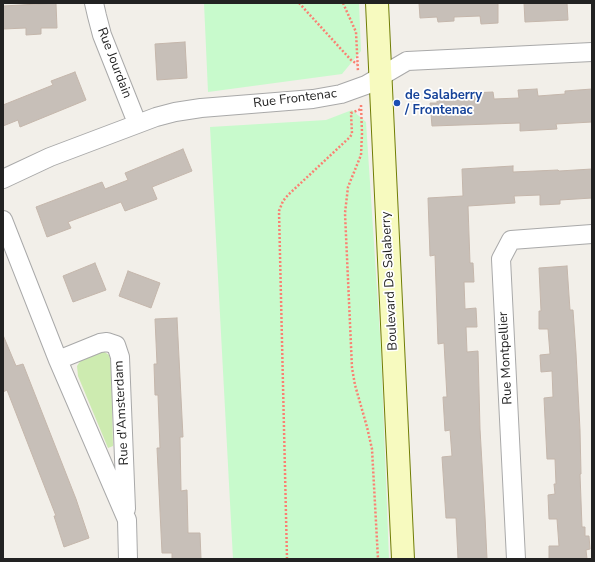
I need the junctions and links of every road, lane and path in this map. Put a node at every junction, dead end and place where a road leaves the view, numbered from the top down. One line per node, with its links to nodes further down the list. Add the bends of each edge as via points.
1 (94, 3): 10 (street, Rue Jourdain, via 102,35)
2 (299, 3): 7 (path)
3 (343, 3): 8 (path, via 356,32)
4 (377, 3): 9 (street, Boulevard De Salaberry)
5 (592, 52): 9 (street, Rue Frontenac, via 407,61)
6 (362, 59): 8 (path)
7 (351, 60): 8 (path); 8 (path, via 358,64)
8 (358, 60)
9 (381, 76): 10 (street, Rue Frontenac, via 360,88 341,94 313,99 185,110); 19 (street, Boulevard De Salaberry)
10 (137, 123): 11 (street, Rue Frontenac, via 50,157)
11 (3, 179)
12 (3, 220): 14 (street, Rue d'Amsterdam)
13 (592, 234): 20 (street, Rue Montpellier, via 511,240 501,259)
14 (58, 360): 15 (street, Rue d'Amsterdam); 15 (street, Rue d'Amsterdam, via 100,343 116,345 120,357)
15 (127, 520): 16 (street, Rue d'Amsterdam)
16 (128, 559)
17 (287, 559): 18 (path, via 279,211 288,195 350,137 351,113 361,108 361,155 346,194 345,219 352,368 372,449)
18 (378, 559)
19 (403, 559)
20 (516, 559)

